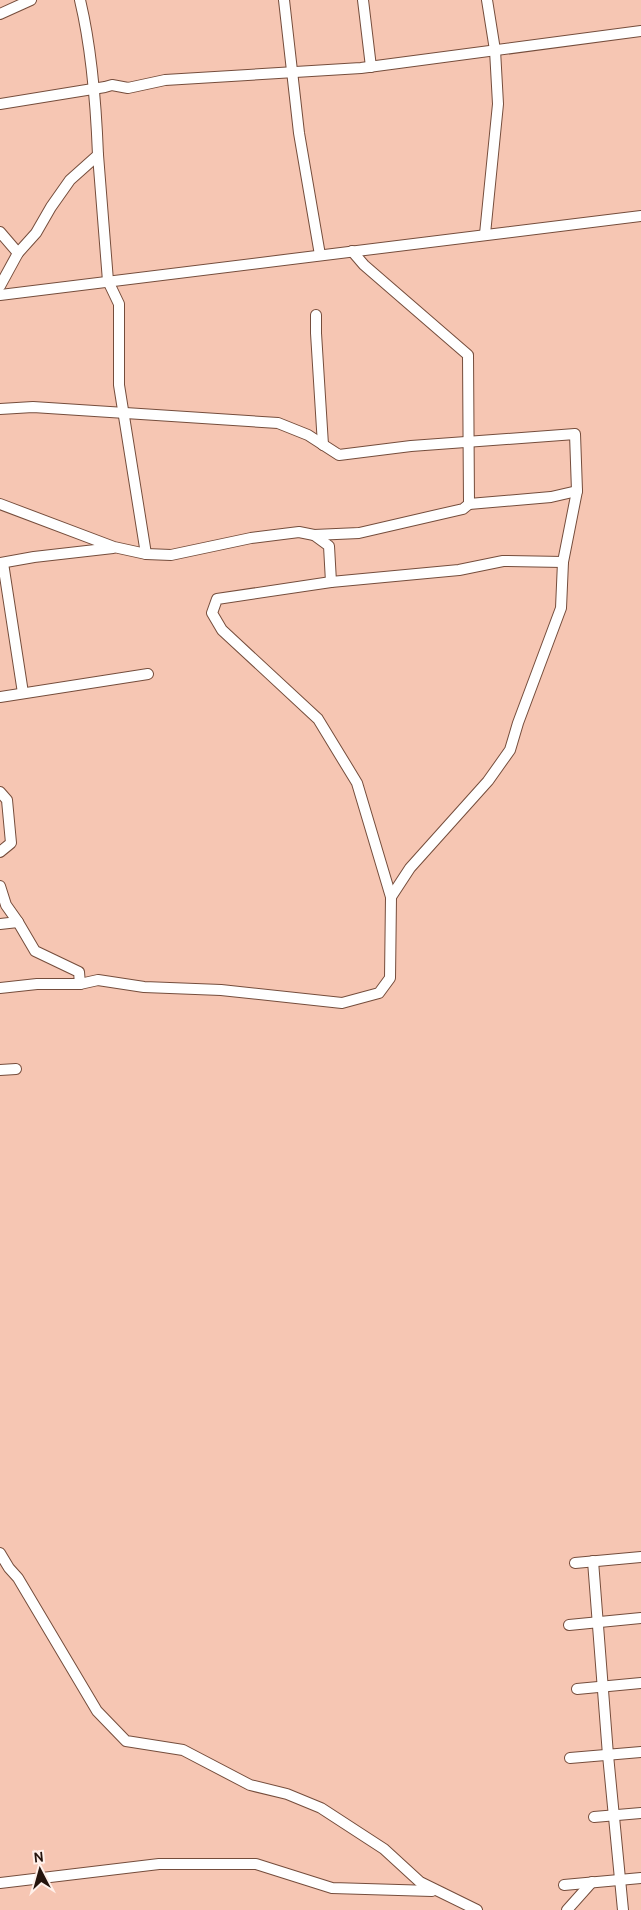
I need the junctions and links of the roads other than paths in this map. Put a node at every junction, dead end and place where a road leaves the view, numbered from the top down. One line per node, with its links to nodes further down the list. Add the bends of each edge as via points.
1 (31, 0): 6 (street)
2 (80, 0): 11 (street)
3 (284, 0): 10 (street)
4 (363, 0): 9 (street)
5 (487, 0): 8 (street)
6 (0, 14)
7 (641, 32): 8 (street)
8 (495, 50): 9 (street); 16 (street, via 498,104)
9 (371, 67): 10 (street)
10 (291, 72): 11 (street, via 165,80 128,88 112,84); 19 (street)
11 (93, 89): 12 (street); 13 (street)
12 (0, 104)
13 (98, 155): 18 (street, via 70,180); 20 (street)
14 (641, 216): 16 (street)
15 (0, 232): 18 (street)
16 (485, 234): 17 (street)
17 (352, 251): 19 (street); 26 (street, via 468,355)
18 (18, 253): 21 (street)
19 (320, 254): 20 (street)
20 (108, 281): 22 (street); 25 (street, via 119,304 119,385)
21 (0, 286)
22 (0, 295)
23 (316, 315): 27 (street)
24 (0, 409): 25 (street, via 33,407)
25 (123, 414): 27 (street, via 278,423); 33 (street)
26 (470, 443): 27 (street, via 339,455); 28 (street, via 575,434); 30 (street)
27 (323, 444)
28 (577, 491): 30 (street, via 551,497); 34 (street)
29 (0, 504): 32 (street)
30 (469, 504): 31 (street, via 463,509 359,533)
31 (314, 534): 33 (street, via 299,532 251,538 172,555); 36 (street, via 329,546)
32 (114, 547): 33 (street); 35 (street)
33 (146, 554)
34 (563, 562): 36 (street, via 503,561 458,570); 43 (street, via 561,608 510,750 488,781 410,868)
35 (1, 563): 38 (street)
36 (331, 582): 43 (street, via 217,599 212,613 222,630 318,719 357,783)
37 (148, 674): 38 (street)
38 (23, 693): 39 (street)
39 (0, 697)
40 (0, 792): 41 (street, via 7,800 10,843)
41 (0, 852)
42 (0, 886): 44 (street, via 6,905)
43 (392, 897): 46 (street, via 390,978 379,993 342,1003 221,990 144,987 98,980)
44 (18, 922): 45 (street); 46 (street, via 35,950 79,972)
45 (0, 924)
46 (80, 984): 47 (street)
47 (0, 988)
48 (16, 1069): 49 (street)
49 (0, 1070)
50 (0, 1553): 71 (street, via 97,1711 126,1741 183,1750 250,1786 287,1794 321,1808 384,1850 420,1882)
51 (641, 1557): 52 (street)
52 (593, 1561): 53 (street); 55 (street)
53 (575, 1563)
54 (641, 1618): 55 (street)
55 (597, 1622): 56 (street); 58 (street)
56 (570, 1625)
57 (641, 1683): 58 (street)
58 (602, 1686): 59 (street); 61 (street)
59 (576, 1689)
60 (641, 1752): 61 (street)
61 (608, 1755): 62 (street); 64 (street)
62 (570, 1758)
63 (641, 1813): 64 (street)
64 (613, 1816): 65 (street); 67 (street)
65 (594, 1817)
66 (641, 1878): 67 (street)
67 (619, 1880): 68 (street); 74 (street)
68 (592, 1882): 70 (street); 73 (street)
69 (0, 1883): 71 (street, via 159,1864 256,1864 332,1888)
70 (564, 1885)
71 (437, 1891): 72 (street)
72 (477, 1910)
73 (567, 1910)
74 (623, 1910)

